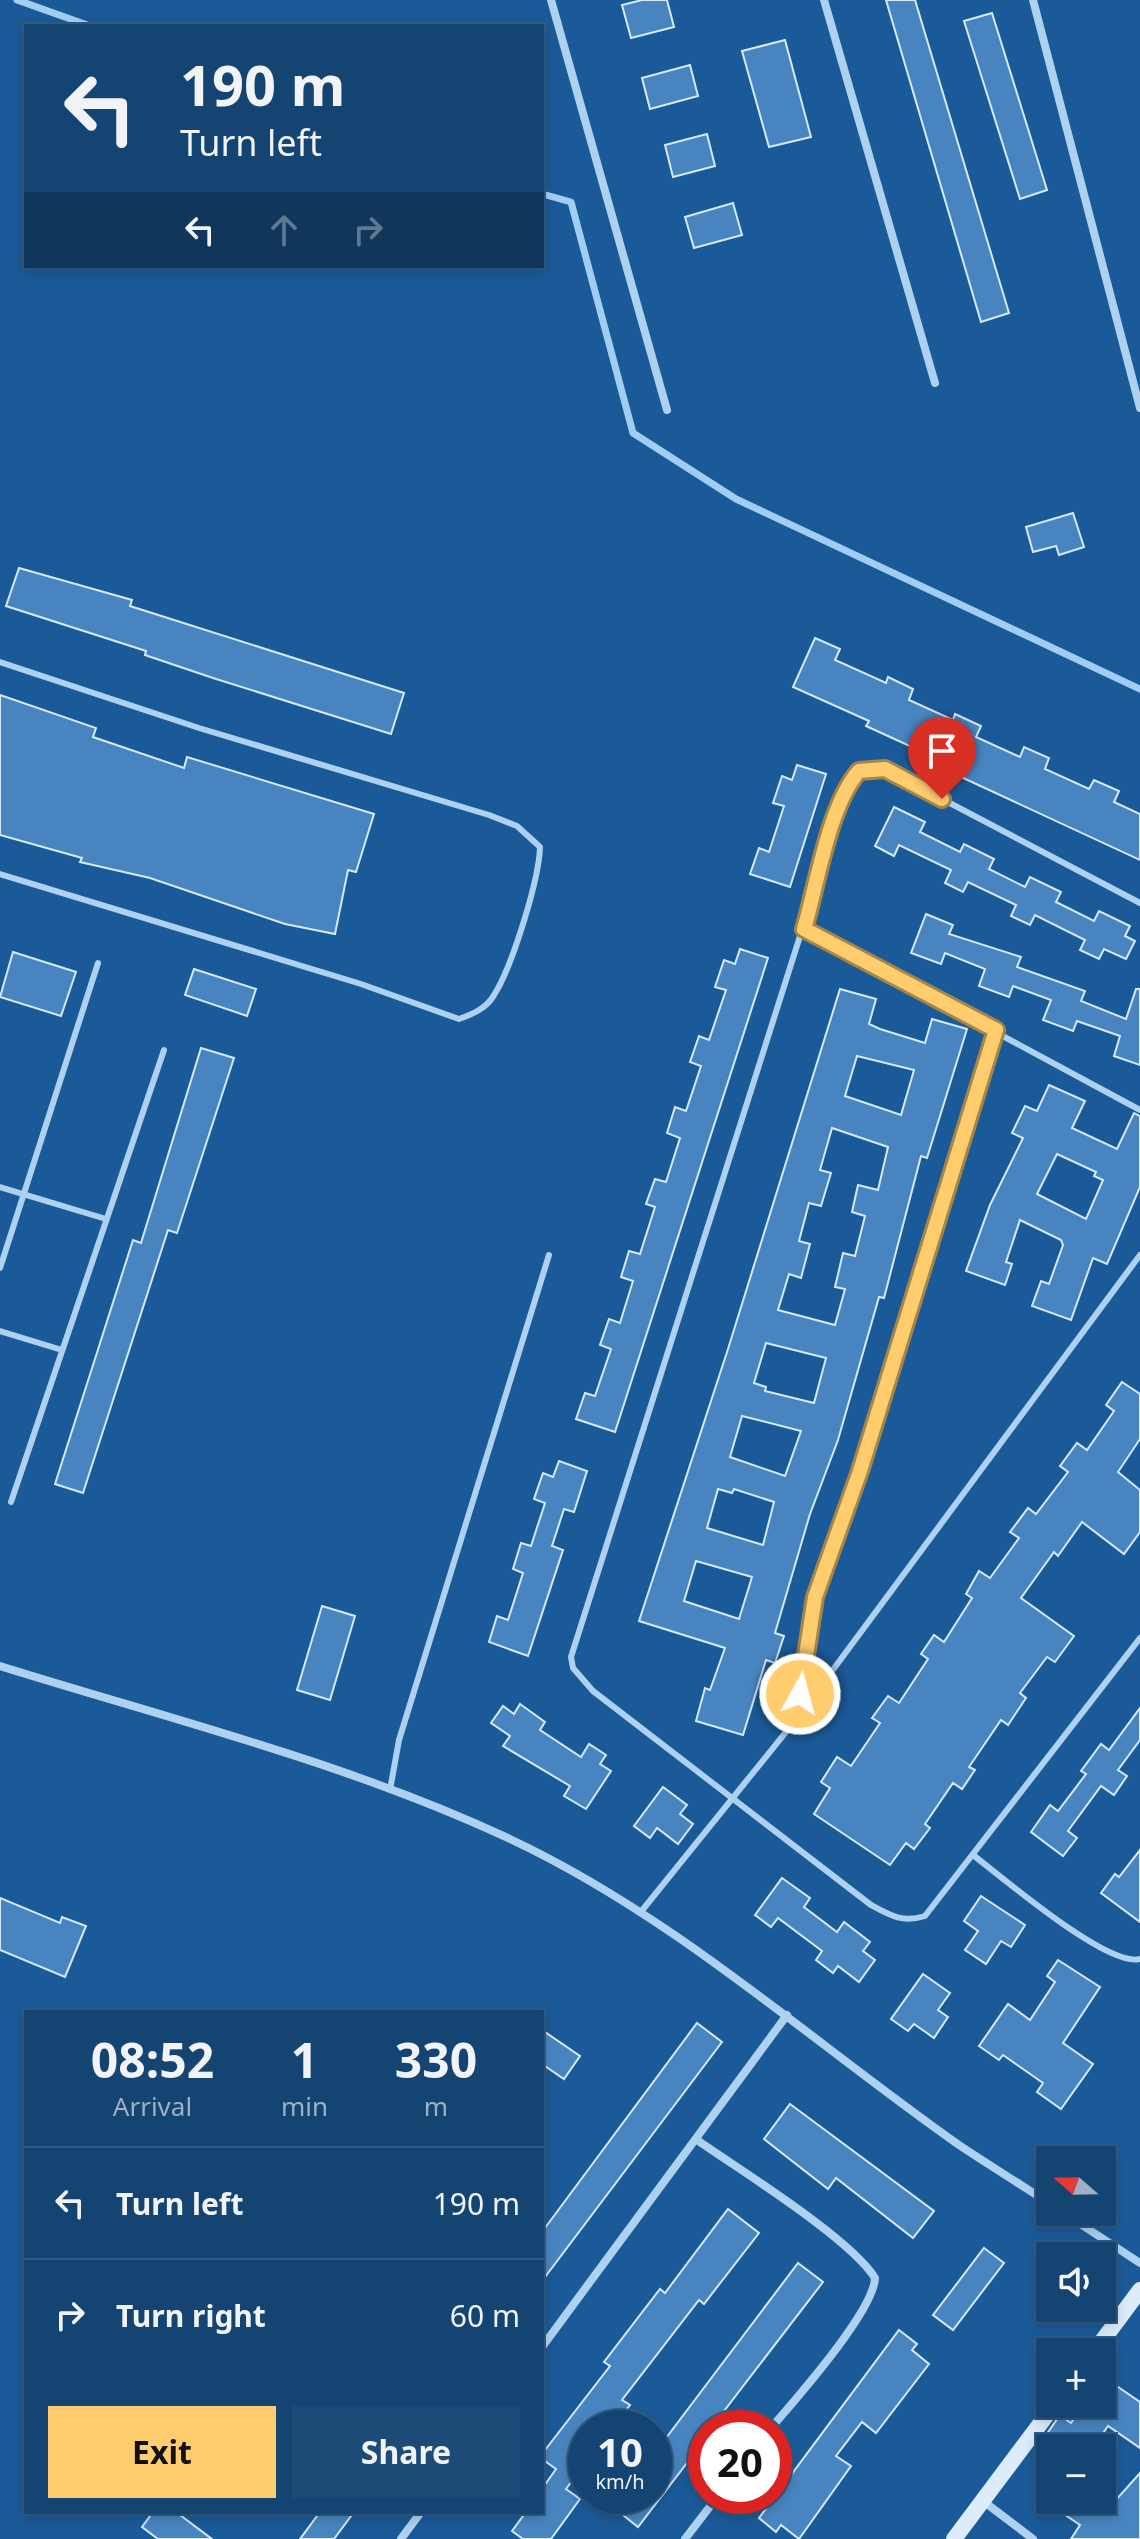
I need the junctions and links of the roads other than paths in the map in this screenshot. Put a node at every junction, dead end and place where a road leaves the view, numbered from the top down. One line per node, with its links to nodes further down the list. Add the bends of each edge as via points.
1 (551, 0): 6 (street)
2 (824, 0): 4 (street)
3 (1033, 0): 5 (street)
4 (935, 383)
5 (1140, 408)
6 (667, 410)
7 (0, 662): 8 (lane, via 489,815 517,826 540,847 499,985 477,1012 459,1019)
8 (0, 874)
9 (1140, 903): 10 (lane, via 885,769 867,768 849,782)
10 (804, 929): 12 (lane); 28 (lane, via 571,1657 573,1668 593,1691)
11 (98, 963): 16 (lane)
12 (996, 1030): 14 (lane); 26 (lane, via 860,1471 815,1597)
13 (164, 1050): 17 (lane)
14 (1140, 1110)
15 (0, 1187): 16 (lane)
16 (24, 1194): 17 (lane); 20 (lane)
17 (106, 1219): 22 (lane)
18 (549, 1255): 27 (lane, via 399,1740)
19 (1140, 1255): 26 (lane)
20 (0, 1268)
21 (0, 1331): 22 (lane)
22 (62, 1350): 23 (lane)
23 (11, 1502)
24 (1140, 1638): 29 (lane)
25 (0, 1666): 27 (street)
26 (798, 1717): 28 (lane)
27 (390, 1790): 30 (street, via 509,1839)
28 (735, 1797): 29 (lane, via 871,1905 897,1919 925,1916); 30 (lane)
29 (973, 1855): 31 (lane, via 1081,1937 1126,1961)
30 (640, 1913): 32 (street)
31 (1140, 1959)
32 (787, 2015): 33 (street); 34 (street, via 959,2145)
33 (697, 2140): 39 (street); 40 (street, via 825,2232 875,2278 867,2302)
34 (1036, 2195)
35 (1083, 2226): 36 (street)
36 (1140, 2263)
37 (1140, 2290): 38 (main road)
38 (1104, 2338)
39 (544, 2344)
40 (786, 2410)
41 (1045, 2418): 42 (main road)
42 (983, 2501): 47 (main road); 48 (street)
43 (420, 2514): 45 (street)
44 (704, 2514): 46 (street)
45 (401, 2539)
46 (685, 2539)
47 (954, 2539)
48 (1033, 2539)

